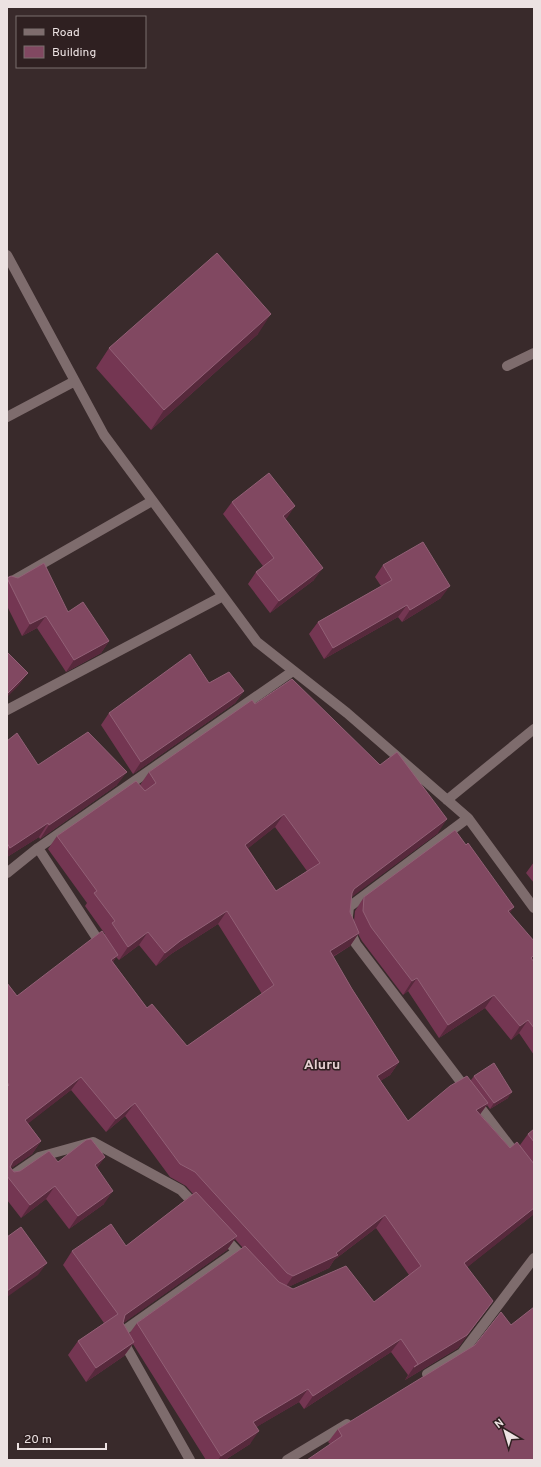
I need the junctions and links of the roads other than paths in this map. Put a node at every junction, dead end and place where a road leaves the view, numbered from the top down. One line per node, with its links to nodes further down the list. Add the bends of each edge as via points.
1 (7, 255): 4 (street)
2 (534, 353): 3 (street)
3 (507, 366)
4 (75, 381): 5 (street); 6 (street, via 104,435)
5 (7, 417)
6 (152, 501): 7 (street); 8 (street)
7 (7, 584)
8 (223, 596): 9 (street, via 257,642); 10 (street)
9 (293, 671): 12 (street); 14 (street)
10 (7, 710)
11 (534, 729): 12 (street)
12 (447, 800): 13 (street)
13 (468, 818): 16 (street); 19 (street, via 348,907 347,925 356,944)
14 (38, 848): 15 (street); 17 (street)
15 (7, 873)
16 (534, 908)
17 (107, 954)
18 (7, 1178): 20 (street, via 39,1157 93,1142 181,1190)
19 (534, 1178)
20 (202, 1212)
21 (217, 1229): 22 (street)
22 (237, 1251): 24 (street); 27 (street, via 119,1334)
23 (534, 1258): 25 (street, via 462,1353)
24 (254, 1269)
25 (416, 1382)
26 (356, 1419): 28 (street)
27 (190, 1460)
28 (287, 1460)

